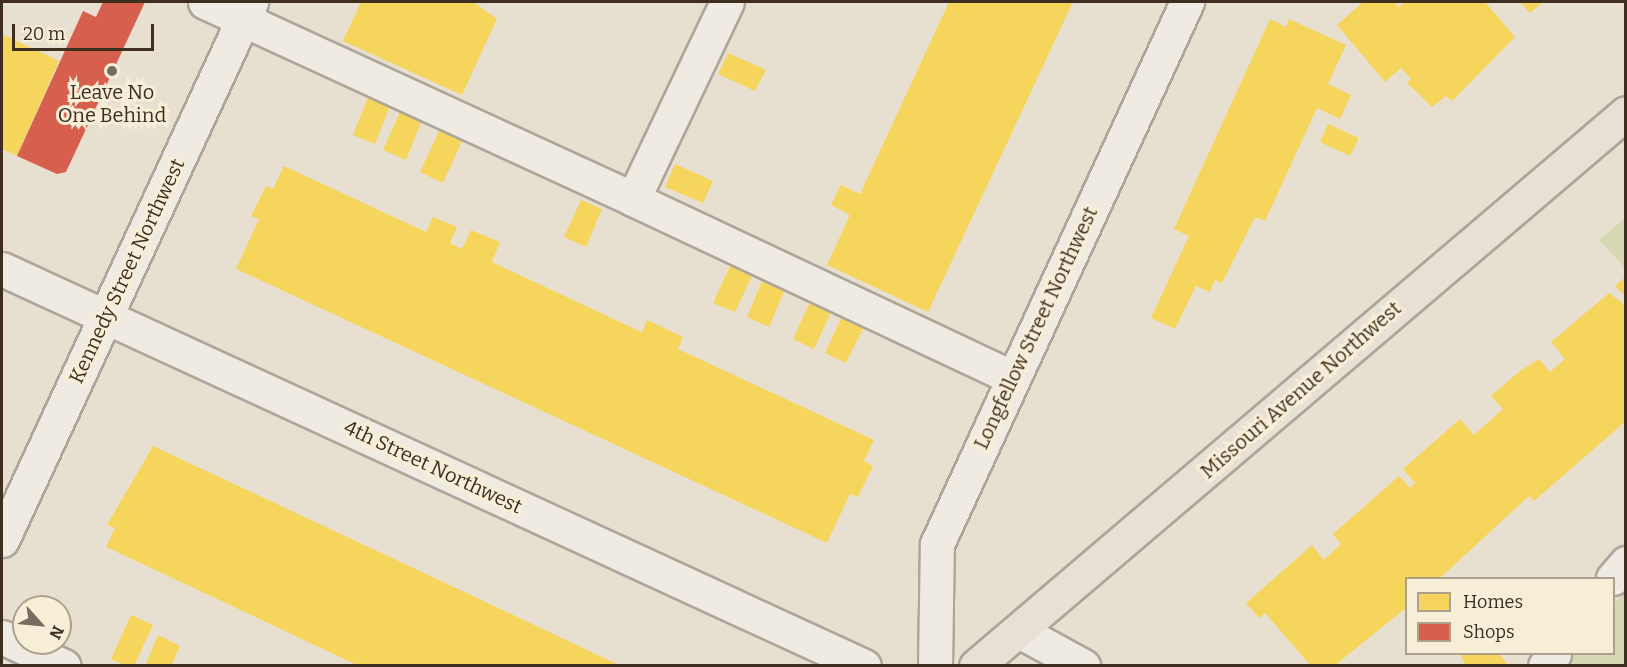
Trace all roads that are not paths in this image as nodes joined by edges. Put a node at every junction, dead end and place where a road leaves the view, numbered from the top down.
1 (205, 2) edge
2 (727, 2) edge
3 (1187, 2) edge
4 (247, 10) edge
5 (1626, 114) edge
6 (633, 199) junction
7 (2, 269) edge
8 (105, 316) junction
9 (1013, 378) junction
10 (2, 540) edge
11 (1626, 563) edge
12 (1615, 577) edge
13 (1021, 632) junction
14 (2, 637) edge
15 (64, 666) edge
16 (864, 666) edge
17 (935, 666) edge
18 (976, 666) edge
19 (1083, 666) edge

1 - 4 street
2 - 6 street
3 - 9 street, Longfellow Street Northwest
4 - 6 street
4 - 8 street, Kennedy Street Northwest
5 - 13 main road, Missouri Avenue Northwest
6 - 9 street
7 - 8 street, 4th Street Northwest
8 - 10 street, Kennedy Street Northwest
8 - 16 street, 4th Street Northwest
9 - 17 street, Longfellow Street Northwest
11 - 12 street
13 - 18 main road, Missouri Avenue Northwest
13 - 19 street
14 - 15 street

